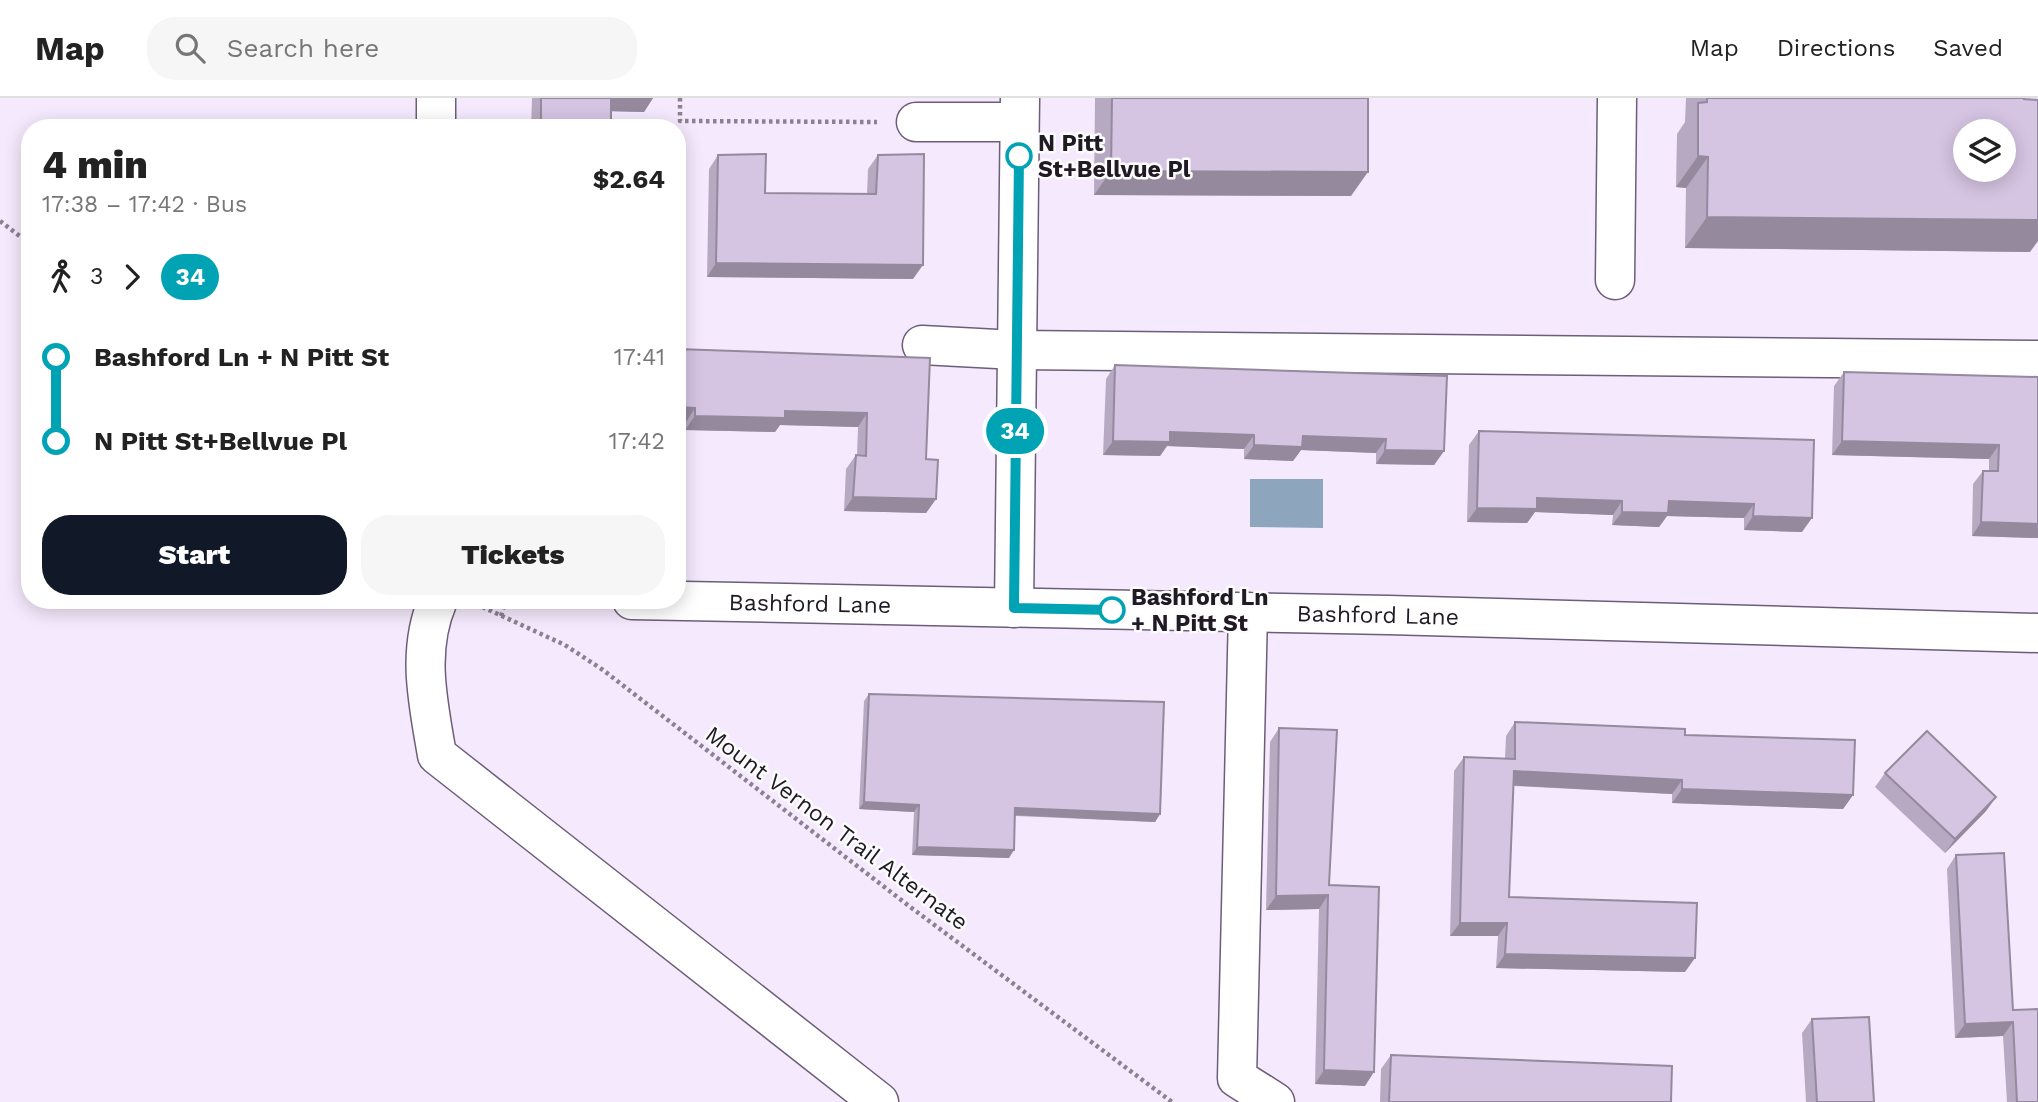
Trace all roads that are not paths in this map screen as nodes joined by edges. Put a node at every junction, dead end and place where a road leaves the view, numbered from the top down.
1 (436, 98) edge
2 (1617, 98) edge
3 (1020, 110) edge
4 (436, 119) edge
5 (916, 122) road end
6 (1615, 279) dead end
7 (922, 345) dead end
8 (1016, 350) junction
9 (2038, 360) edge
10 (686, 601) edge
11 (1014, 608) junction
12 (436, 609) edge
13 (1248, 612) junction
14 (2038, 633) edge
15 (879, 1102) edge
16 (1275, 1102) edge

1 - 4 street
2 - 6 street
3 - 5 street
3 - 8 street
7 - 8 street
8 - 9 street
8 - 11 street
10 - 11 street, Bashford Lane
11 - 13 street, Bashford Lane
12 - 15 street
13 - 14 street, Bashford Lane
13 - 16 street

